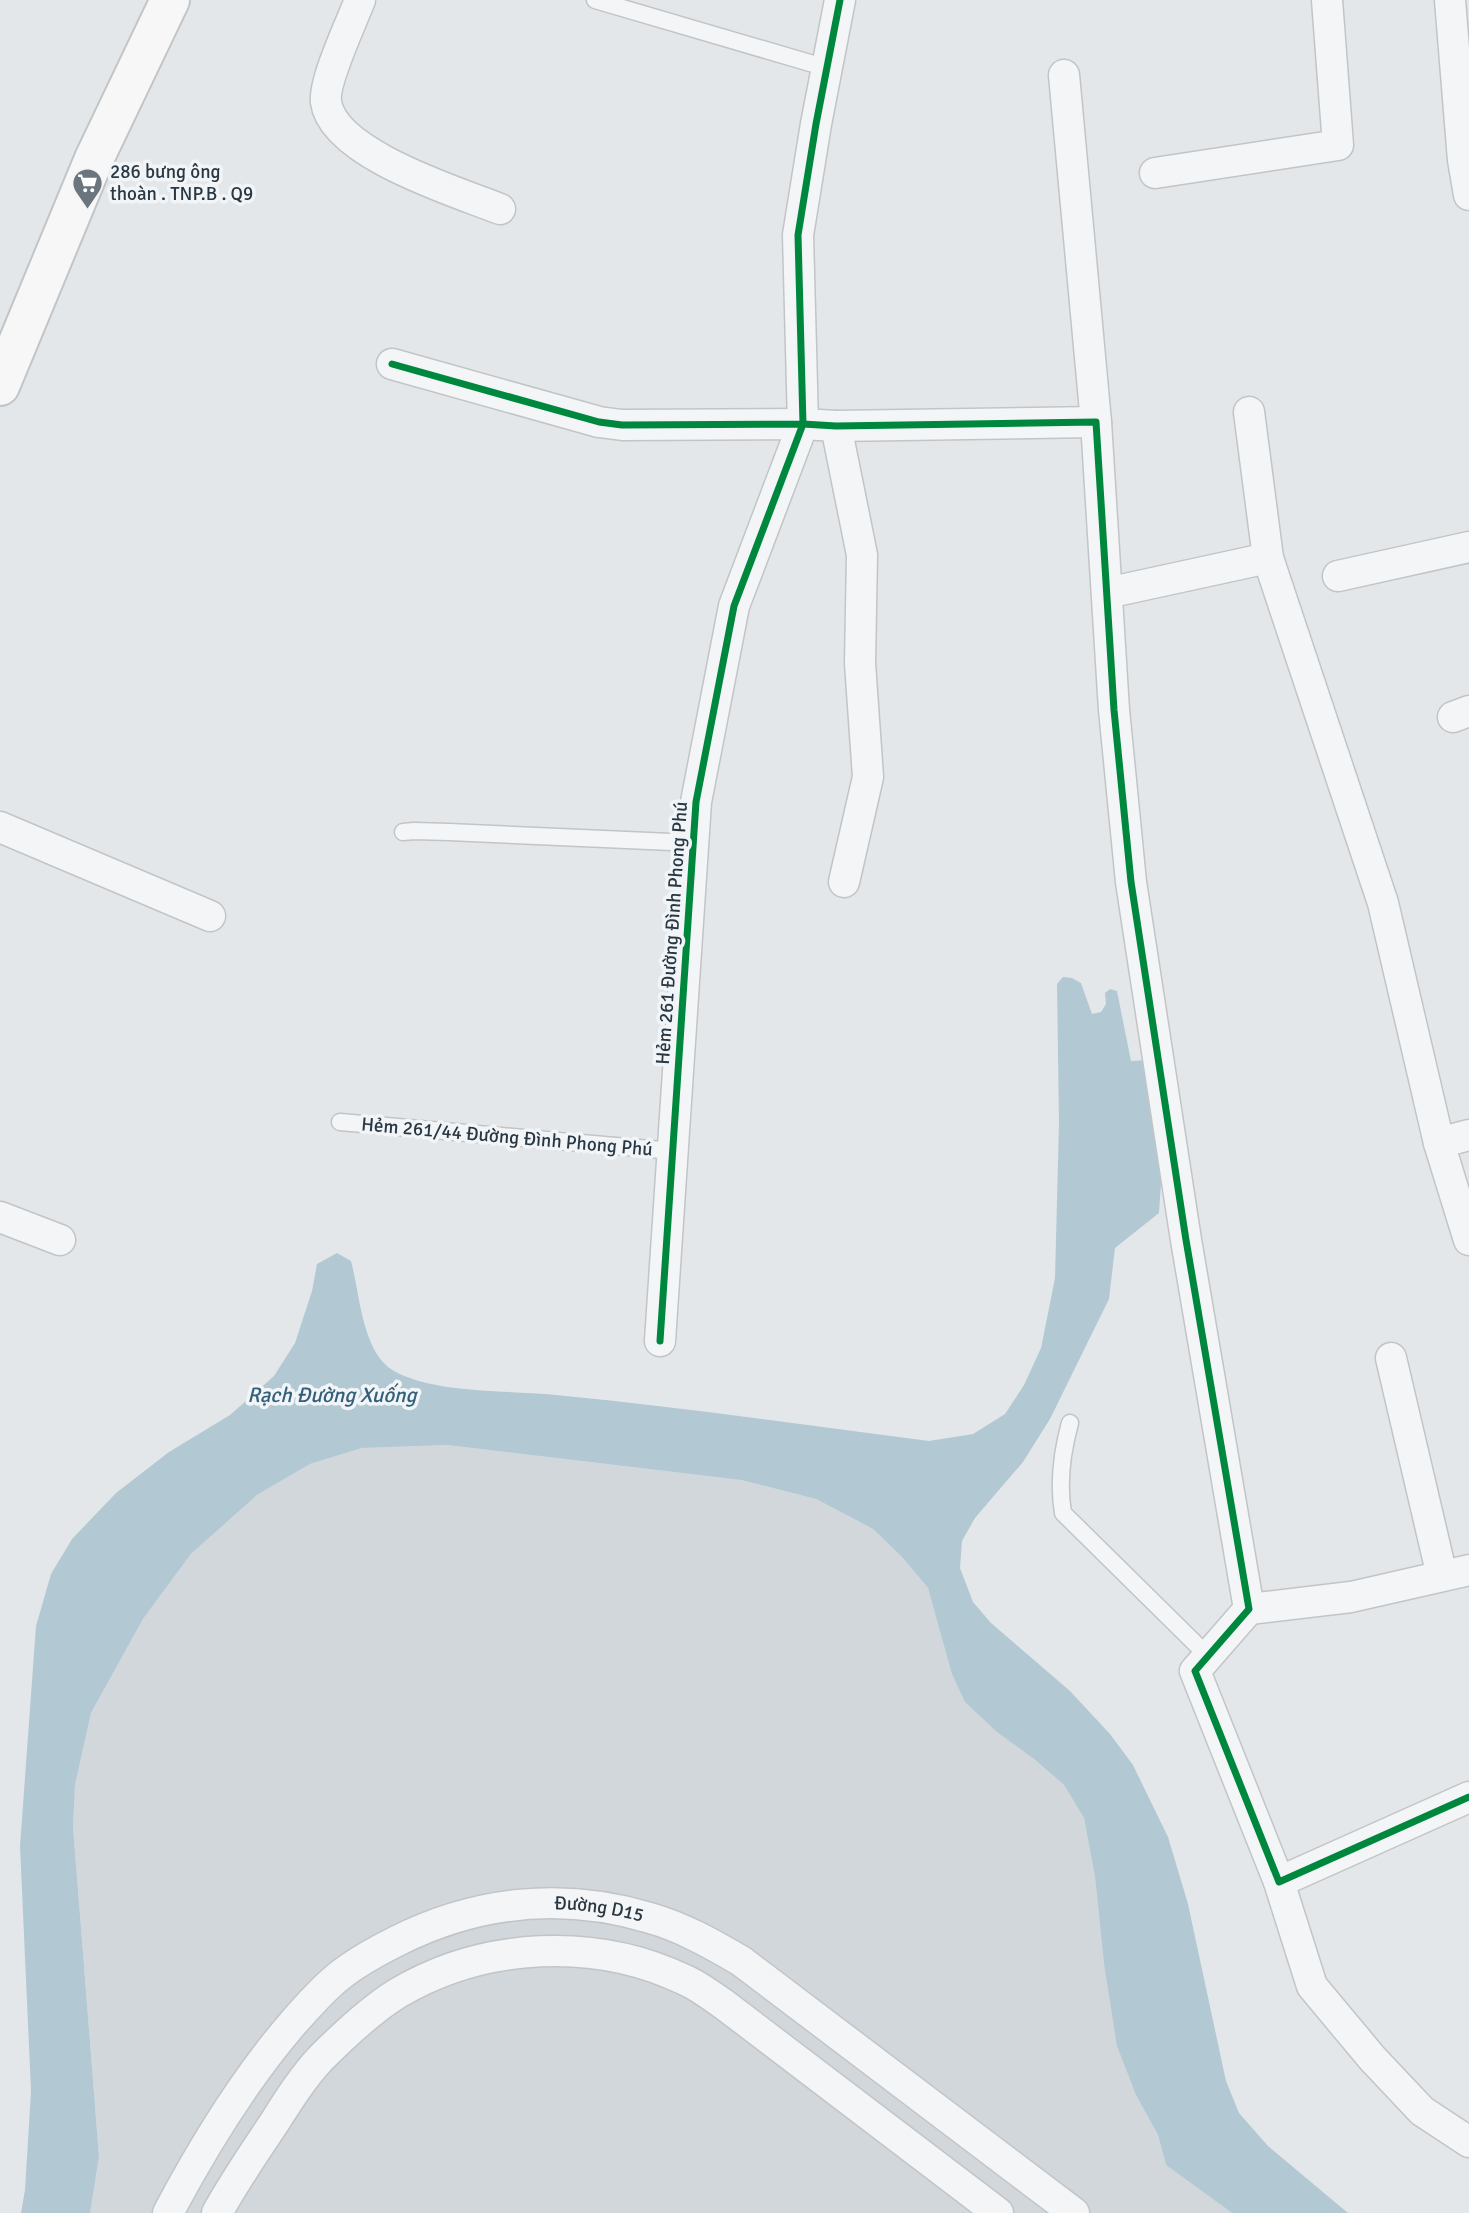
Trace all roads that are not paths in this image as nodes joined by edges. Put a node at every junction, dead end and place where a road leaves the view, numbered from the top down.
1 (170, 0) edge
2 (360, 0) edge
3 (596, 0) edge
4 (840, 0) edge
5 (1327, 0) edge
6 (1450, 0) edge
7 (827, 68) junction
8 (1064, 75) dead end
9 (1155, 173) dead end
10 (1469, 195) edge
11 (500, 209) dead end
12 (391, 364) dead end
13 (0, 386) edge
14 (1250, 412) dead end
15 (1096, 422) junction
16 (803, 424) junction
17 (836, 426) junction
18 (1469, 547) edge
19 (1268, 558) junction
20 (1338, 576) dead end
21 (1107, 593) junction
22 (0, 827) edge
23 (403, 832) dead end
24 (694, 844) junction
25 (844, 882) dead end
26 (210, 916) dead end
27 (340, 1122) dead end
28 (1469, 1135) edge
29 (1439, 1143) junction
30 (673, 1151) junction
31 (0, 1217) edge
32 (60, 1240) dead end
33 (1469, 1240) edge
34 (660, 1341) dead end
35 (1391, 1358) dead end
36 (1070, 1423) dead end
37 (1456, 1573) edge
38 (1249, 1609) junction
39 (1208, 1656) junction
40 (1469, 1797) edge
41 (1279, 1882) junction
42 (1469, 2141) edge
43 (168, 2213) edge
44 (217, 2213) edge
45 (998, 2213) edge
46 (1074, 2213) edge

1 - 13 street
2 - 11 street
3 - 7 lane
4 - 7 street, Hẻm 261 Đường Đình Phong Phú
5 - 9 street
6 - 10 street
7 - 16 street, Hẻm 261 Đường Đình Phong Phú
8 - 15 street
12 - 16 street
14 - 19 street
15 - 17 street
15 - 21 street
16 - 17 street
16 - 24 street, Hẻm 261 Đường Đình Phong Phú
17 - 25 street
18 - 20 street
19 - 21 street
19 - 29 street
21 - 38 street
22 - 26 street
23 - 24 lane
24 - 30 street, Hẻm 261 Đường Đình Phong Phú
27 - 30 lane, Hẻm 261/44 Đường Đình Phong Phú
28 - 29 street
29 - 33 street
30 - 34 street, Hẻm 261 Đường Đình Phong Phú
31 - 32 street
35 - 37 street
36 - 39 lane
37 - 38 street
38 - 39 street
39 - 41 street
40 - 41 street
41 - 42 street
43 - 46 street, Đường D15
44 - 45 street

